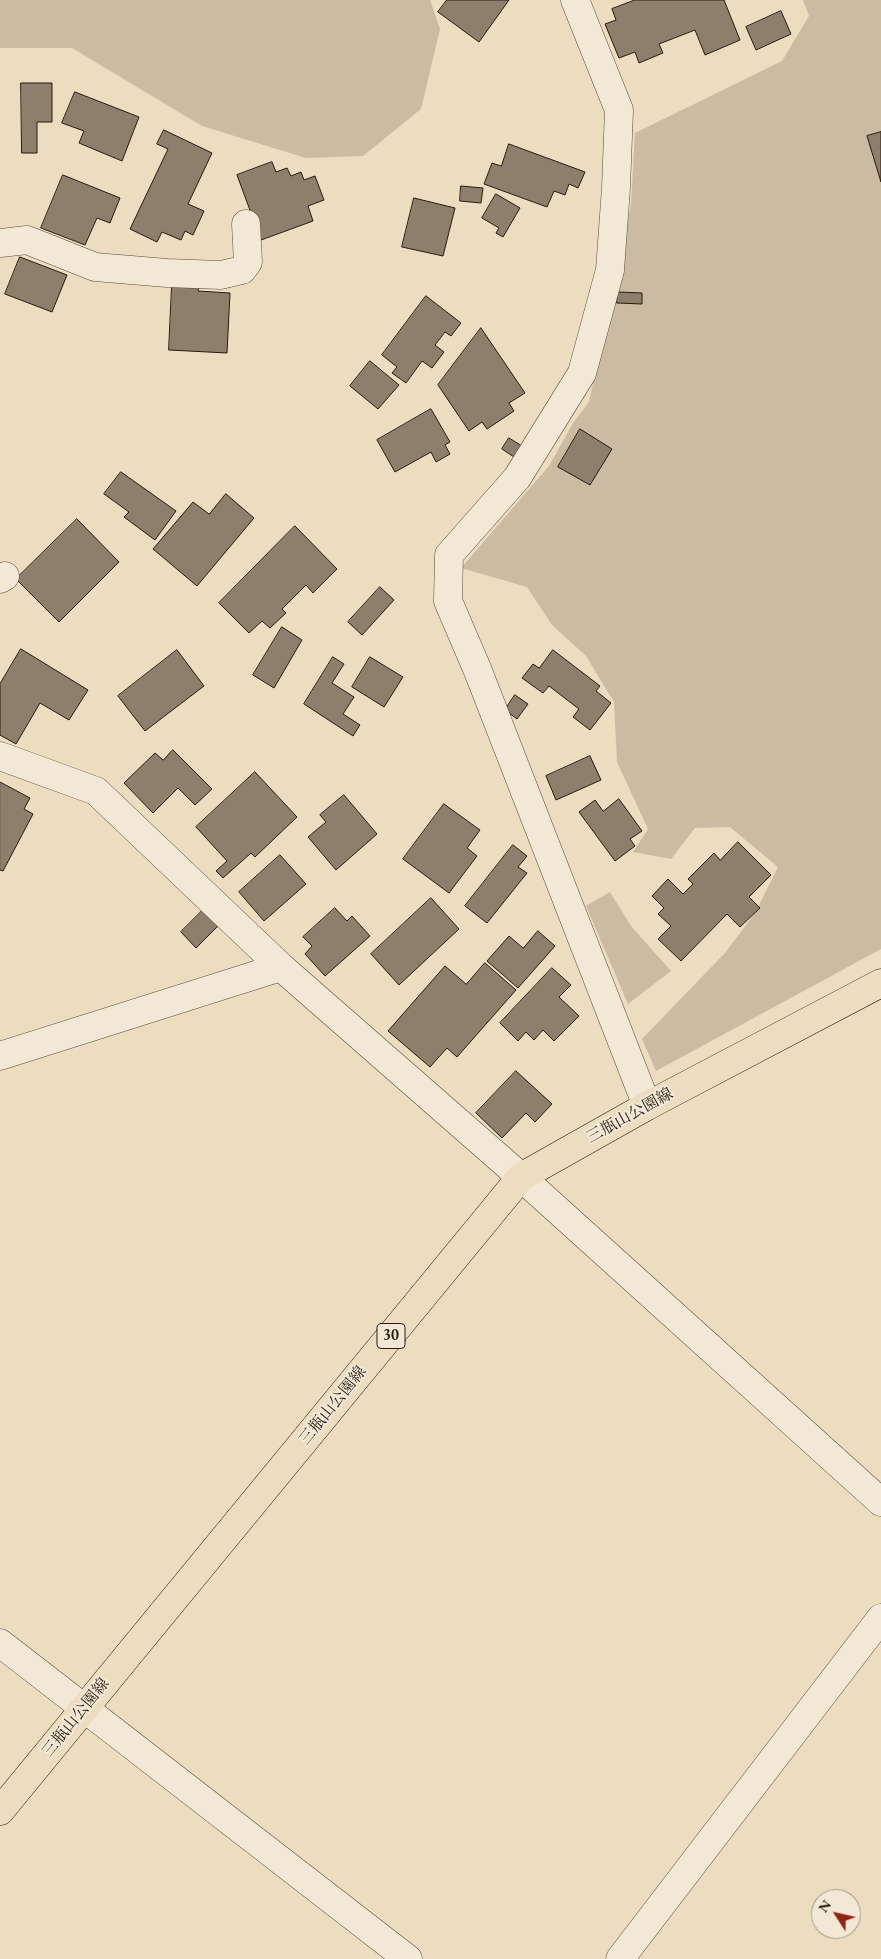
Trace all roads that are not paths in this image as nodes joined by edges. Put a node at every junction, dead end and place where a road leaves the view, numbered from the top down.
1 (575, 0) edge
2 (246, 224) dead end
3 (0, 243) edge
4 (0, 756) edge
5 (281, 967) junction
6 (881, 983) edge
7 (0, 1056) edge
8 (647, 1106) junction
9 (522, 1177) junction
10 (881, 1502) edge
11 (881, 1618) edge
12 (0, 1643) edge
13 (84, 1709) junction
14 (0, 1811) edge
15 (408, 1959) edge
16 (620, 1959) edge

1 - 8 street
2 - 3 street
4 - 5 street
5 - 7 street
5 - 9 street
6 - 8 main road, 三瓶山公園線 / 30
8 - 9 main road, 三瓶山公園線 / 30
9 - 10 street
9 - 13 main road, 三瓶山公園線 / 30
11 - 16 street
12 - 13 street
13 - 14 main road, 三瓶山公園線 / 30
13 - 15 street

